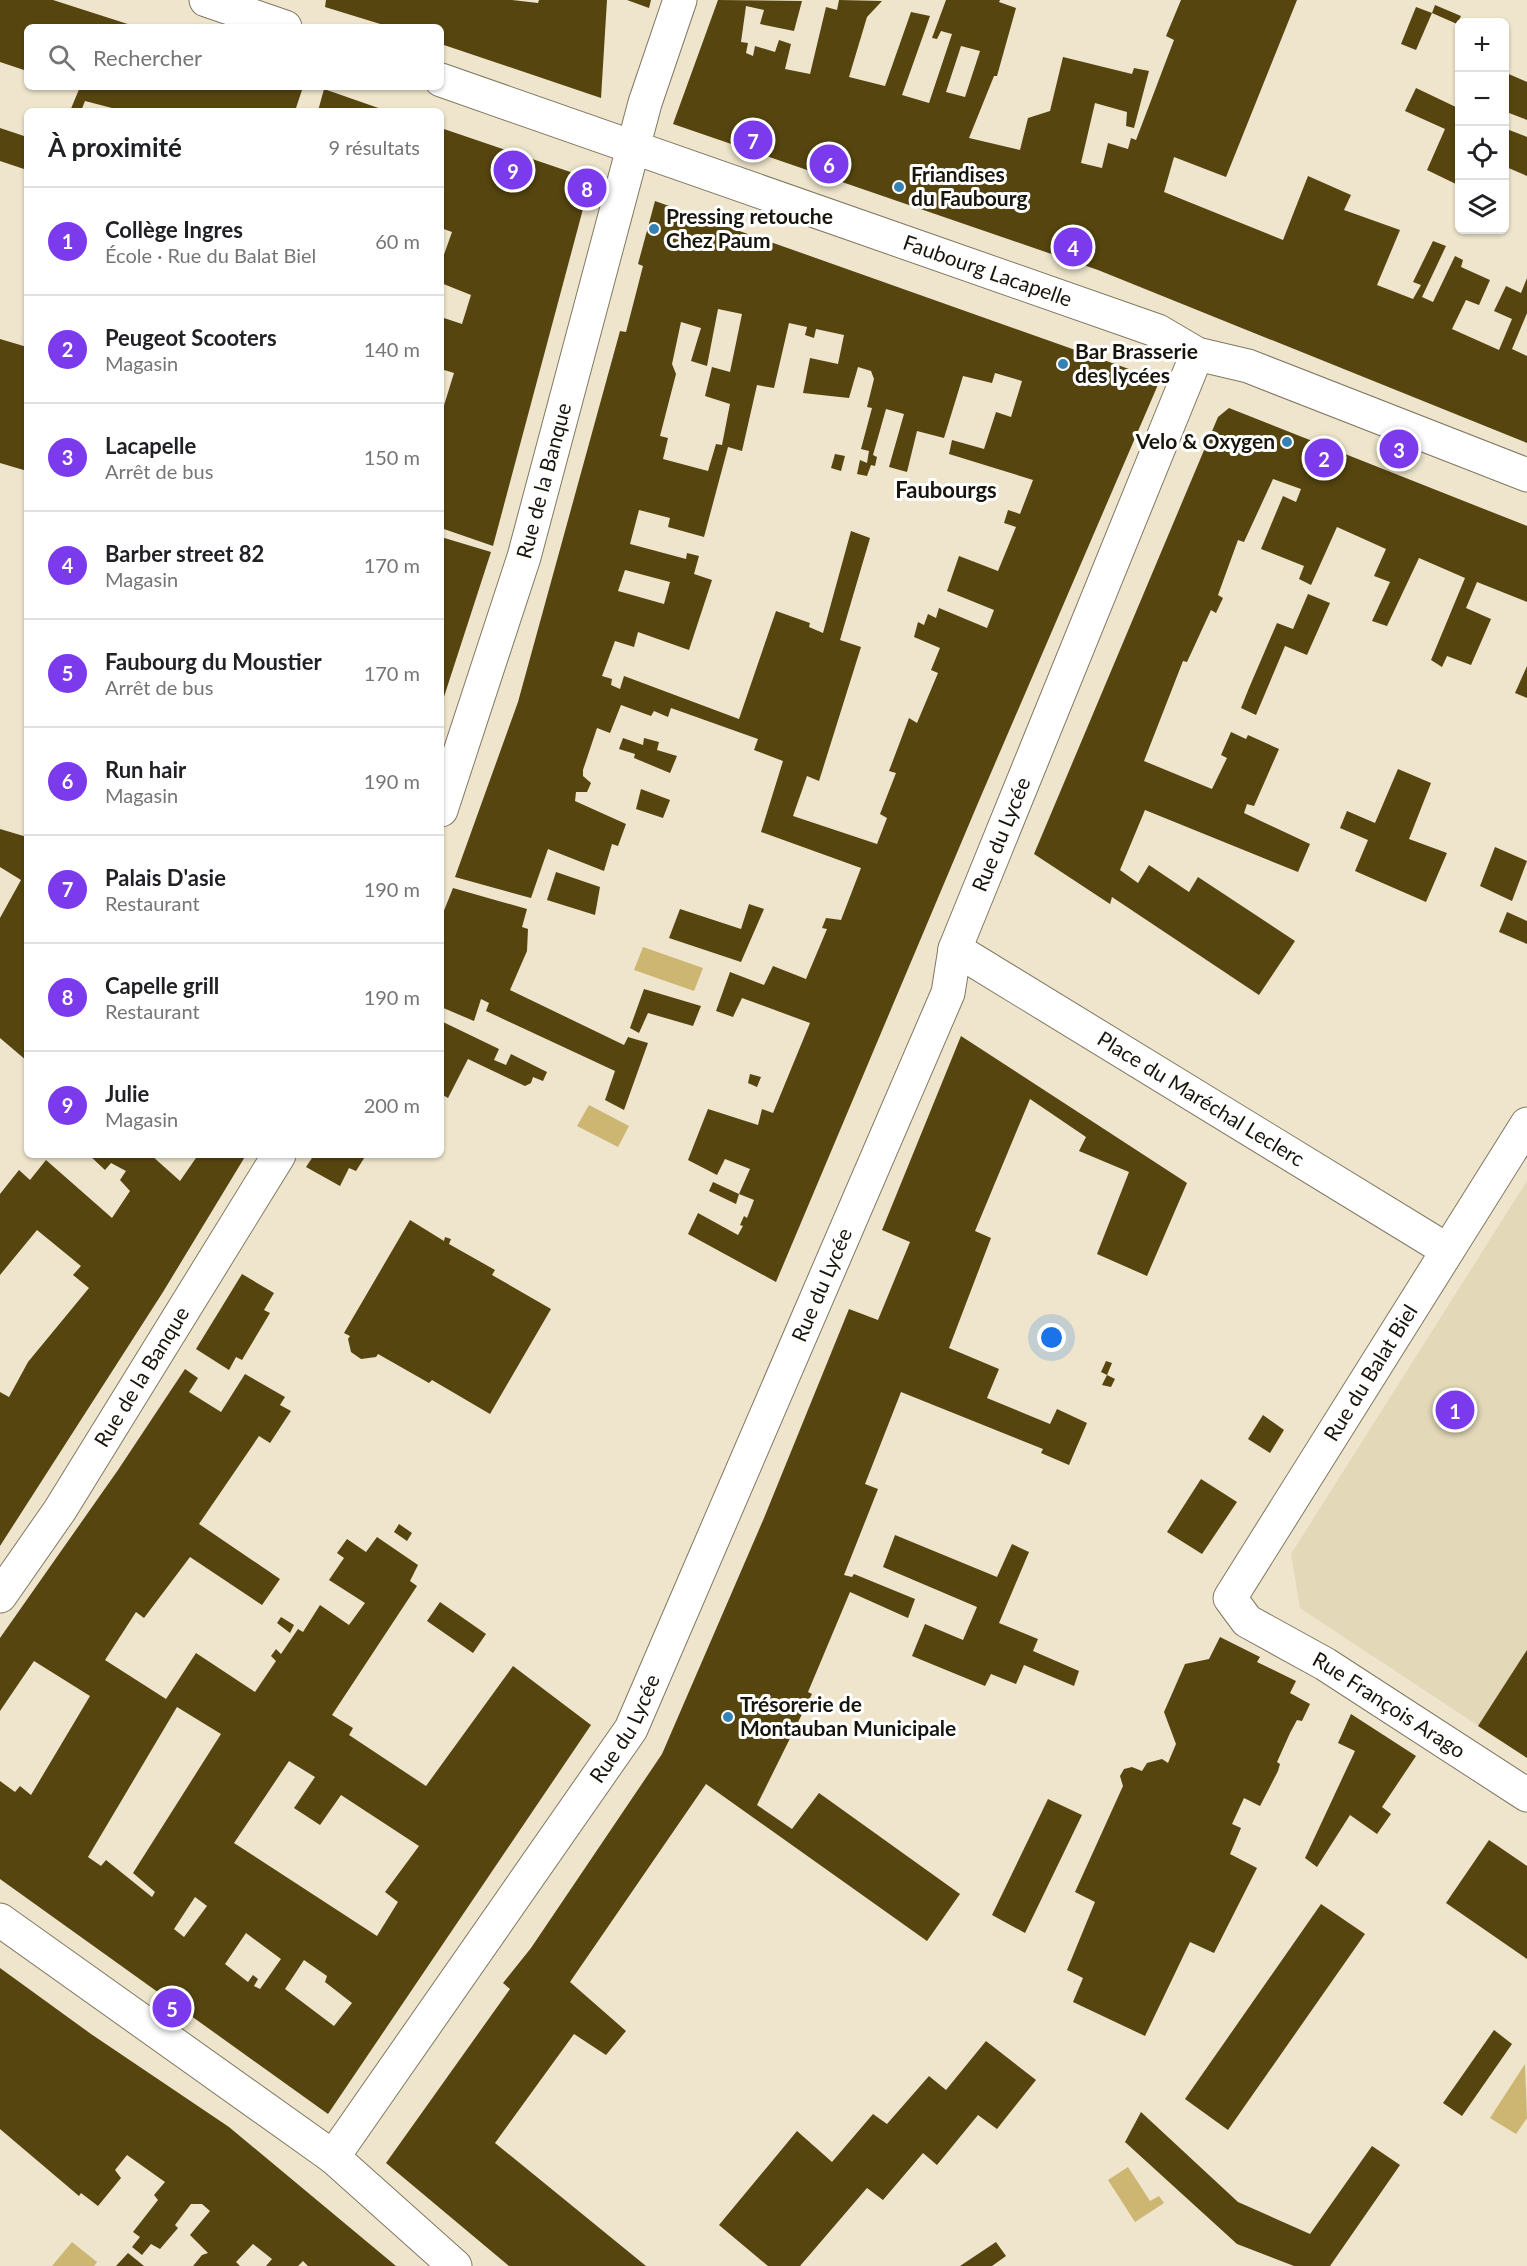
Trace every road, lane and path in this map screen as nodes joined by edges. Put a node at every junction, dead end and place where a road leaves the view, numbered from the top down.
1 (206, 0) edge
2 (680, 0) edge
3 (276, 24) edge
4 (444, 81) edge
5 (633, 147) junction
6 (1197, 354) junction
7 (1527, 475) edge
8 (444, 801) edge
9 (955, 949) junction
10 (1527, 1124) edge
11 (277, 1158) edge
12 (1447, 1250) junction
13 (0, 1596) edge
14 (1247, 1622) joint
15 (1527, 1795) edge
16 (0, 1920) edge
17 (333, 2157) junction
18 (455, 2266) edge

1 - 3 street
2 - 5 street, Rue de la Banque
4 - 5 street, Faubourg Lacapelle
5 - 6 street, Faubourg Lacapelle
5 - 8 street, Rue de la Banque
6 - 7 street, Faubourg Lacapelle
6 - 9 street, Rue du Lycée
9 - 12 street, Place du Maréchal Leclerc
9 - 17 street, Rue du Lycée
10 - 12 street, Rue du Balat Biel
11 - 13 street, Rue de la Banque
12 - 14 street, Rue du Balat Biel
14 - 15 street, Rue François Arago
16 - 17 street
17 - 18 street

